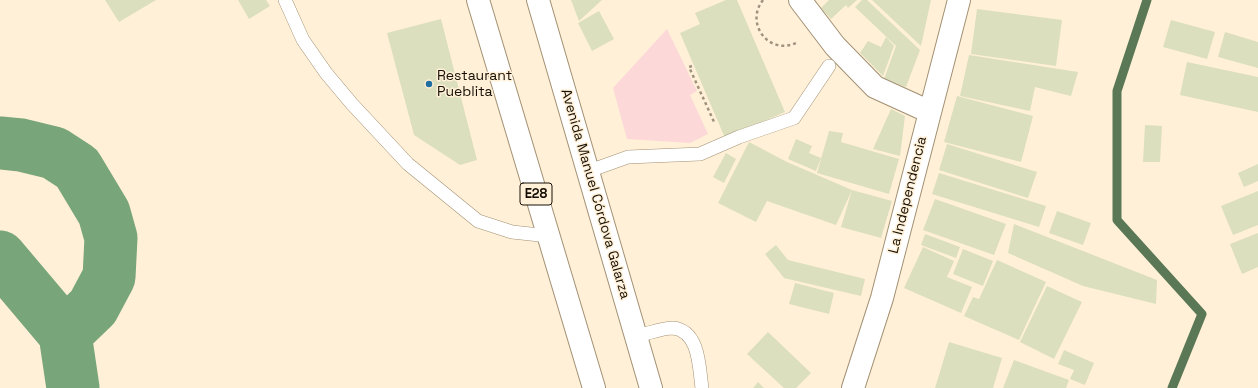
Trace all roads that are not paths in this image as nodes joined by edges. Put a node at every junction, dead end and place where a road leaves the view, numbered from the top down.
1 (285, 0) edge
2 (478, 0) edge
3 (538, 0) edge
4 (800, 0) edge
5 (959, 0) edge
6 (829, 66) road end
7 (930, 112) junction
8 (589, 171) junction
9 (549, 236) junction
10 (636, 336) junction
11 (594, 388) edge
12 (652, 388) edge
13 (702, 388) edge
14 (853, 388) edge

1 - 9 lane
2 - 9 main road, E28
3 - 8 main road, Avenida Manuel Córdova Galarza
4 - 7 main road
5 - 7 main road, La Independencia
6 - 8 lane
7 - 14 main road, La Independencia
8 - 10 main road, Avenida Manuel Córdova Galarza
9 - 11 main road, E28
10 - 12 main road, Avenida Manuel Córdova Galarza
10 - 13 lane

